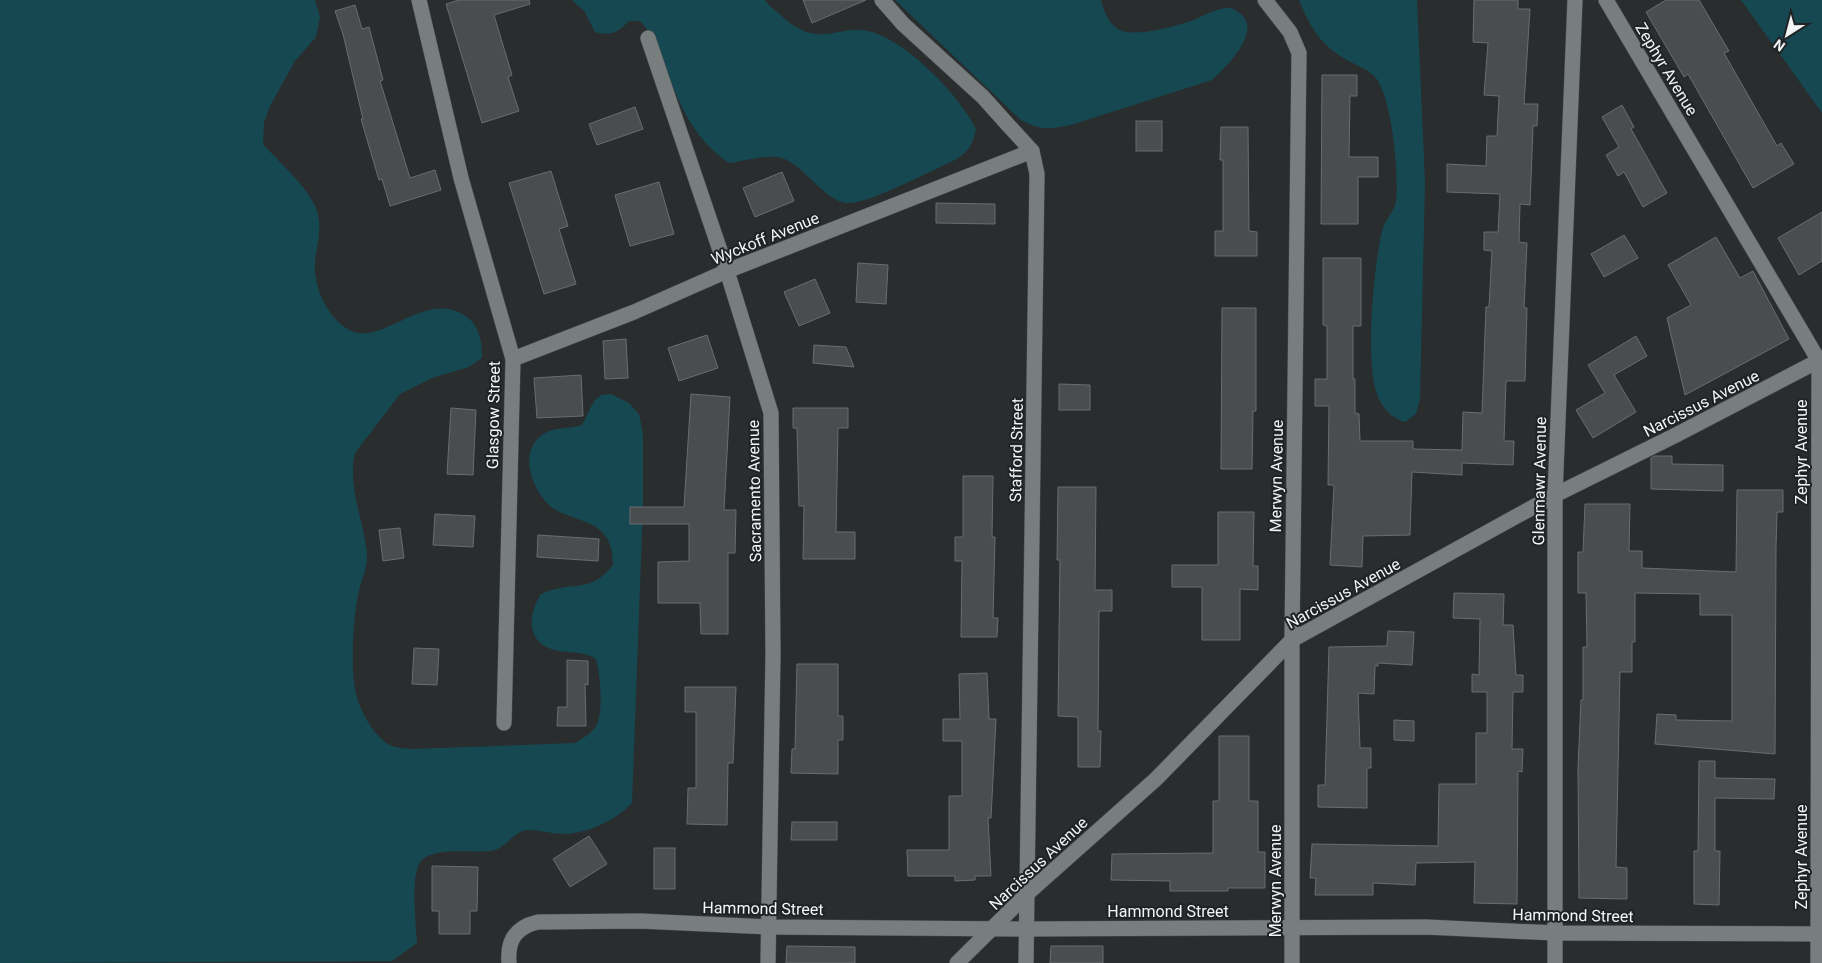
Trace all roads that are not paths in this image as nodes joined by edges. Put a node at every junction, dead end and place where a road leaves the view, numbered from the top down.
1 (419, 0) edge
2 (882, 0) edge
3 (1265, 0) edge
4 (1575, 0) edge
5 (1606, 0) edge
6 (648, 38) dead end
7 (1032, 151) junction
8 (727, 271) junction
9 (513, 359) junction
10 (1820, 360) edge
11 (1555, 495) junction
12 (1292, 640) junction
13 (504, 723) dead end
14 (1028, 893) junction
15 (769, 927) junction
16 (993, 928) junction
17 (1293, 929) junction
18 (1026, 930) junction
19 (1555, 933) junction
20 (1820, 935) edge
21 (509, 963) edge
22 (768, 963) edge
23 (957, 963) edge
24 (1026, 963) edge
25 (1292, 963) edge
26 (1555, 963) edge
27 (1818, 963) edge

1 - 9 street, Glasgow Street
2 - 7 street
3 - 12 street, Merwyn Avenue
4 - 11 street, Glenmawr Avenue
5 - 10 street, Zephyr Avenue
6 - 8 street, Sacramento Avenue
7 - 8 street, Wyckoff Avenue
7 - 14 street, Stafford Street
8 - 9 street, Wyckoff Avenue
8 - 15 street, Sacramento Avenue
9 - 13 street, Glasgow Street
10 - 11 street, Narcissus Avenue
10 - 20 street, Zephyr Avenue
11 - 12 street, Narcissus Avenue
11 - 19 street, Glenmawr Avenue
12 - 14 street, Narcissus Avenue
12 - 17 street, Merwyn Avenue
14 - 16 street, Narcissus Avenue
14 - 18 street, Stafford Street
15 - 16 street, Hammond Street
15 - 21 street, Hammond Street
15 - 22 street, Sacramento Avenue
16 - 18 street, Hammond Street
16 - 23 street, Narcissus Avenue
17 - 18 street, Hammond Street
17 - 19 street, Hammond Street
17 - 25 street, Merwyn Avenue
18 - 24 street, Stafford Street
19 - 20 street, Hammond Street
19 - 26 street, Glenmawr Avenue
20 - 27 street, Zephyr Avenue

